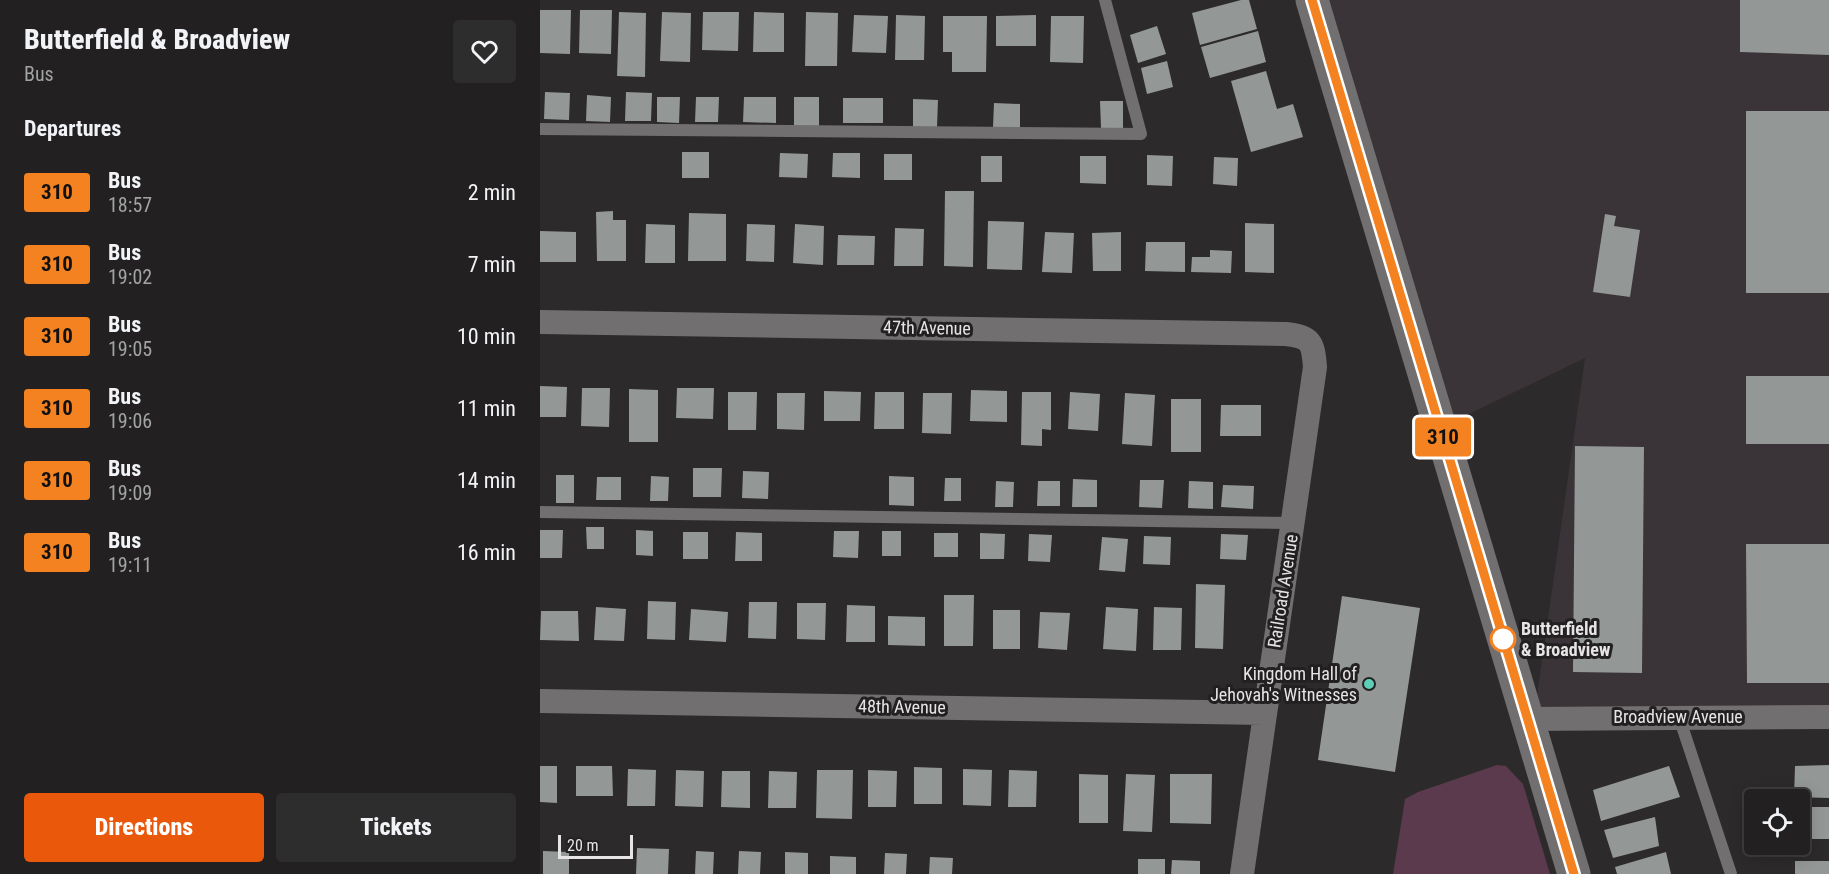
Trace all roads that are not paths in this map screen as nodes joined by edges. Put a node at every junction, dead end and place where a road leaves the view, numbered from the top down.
1 (1105, 0) edge
2 (1312, 0) edge
3 (540, 129) edge
4 (540, 322) edge
5 (1311, 344) joint
6 (540, 512) edge
7 (1293, 524) junction
8 (540, 701) edge
9 (1264, 714) junction
10 (1679, 717) junction
11 (1829, 717) edge
12 (1527, 719) junction
13 (1242, 874) edge
14 (1574, 874) edge
15 (1731, 874) edge

1 - 3 lane
2 - 12 main road
4 - 5 street, 47th Avenue
5 - 7 street, Railroad Avenue
6 - 7 lane
7 - 9 street, Railroad Avenue
8 - 9 street, 48th Avenue
9 - 13 street, Railroad Avenue
10 - 11 street, Broadview Avenue
10 - 12 street, Broadview Avenue
10 - 15 lane
12 - 14 main road

